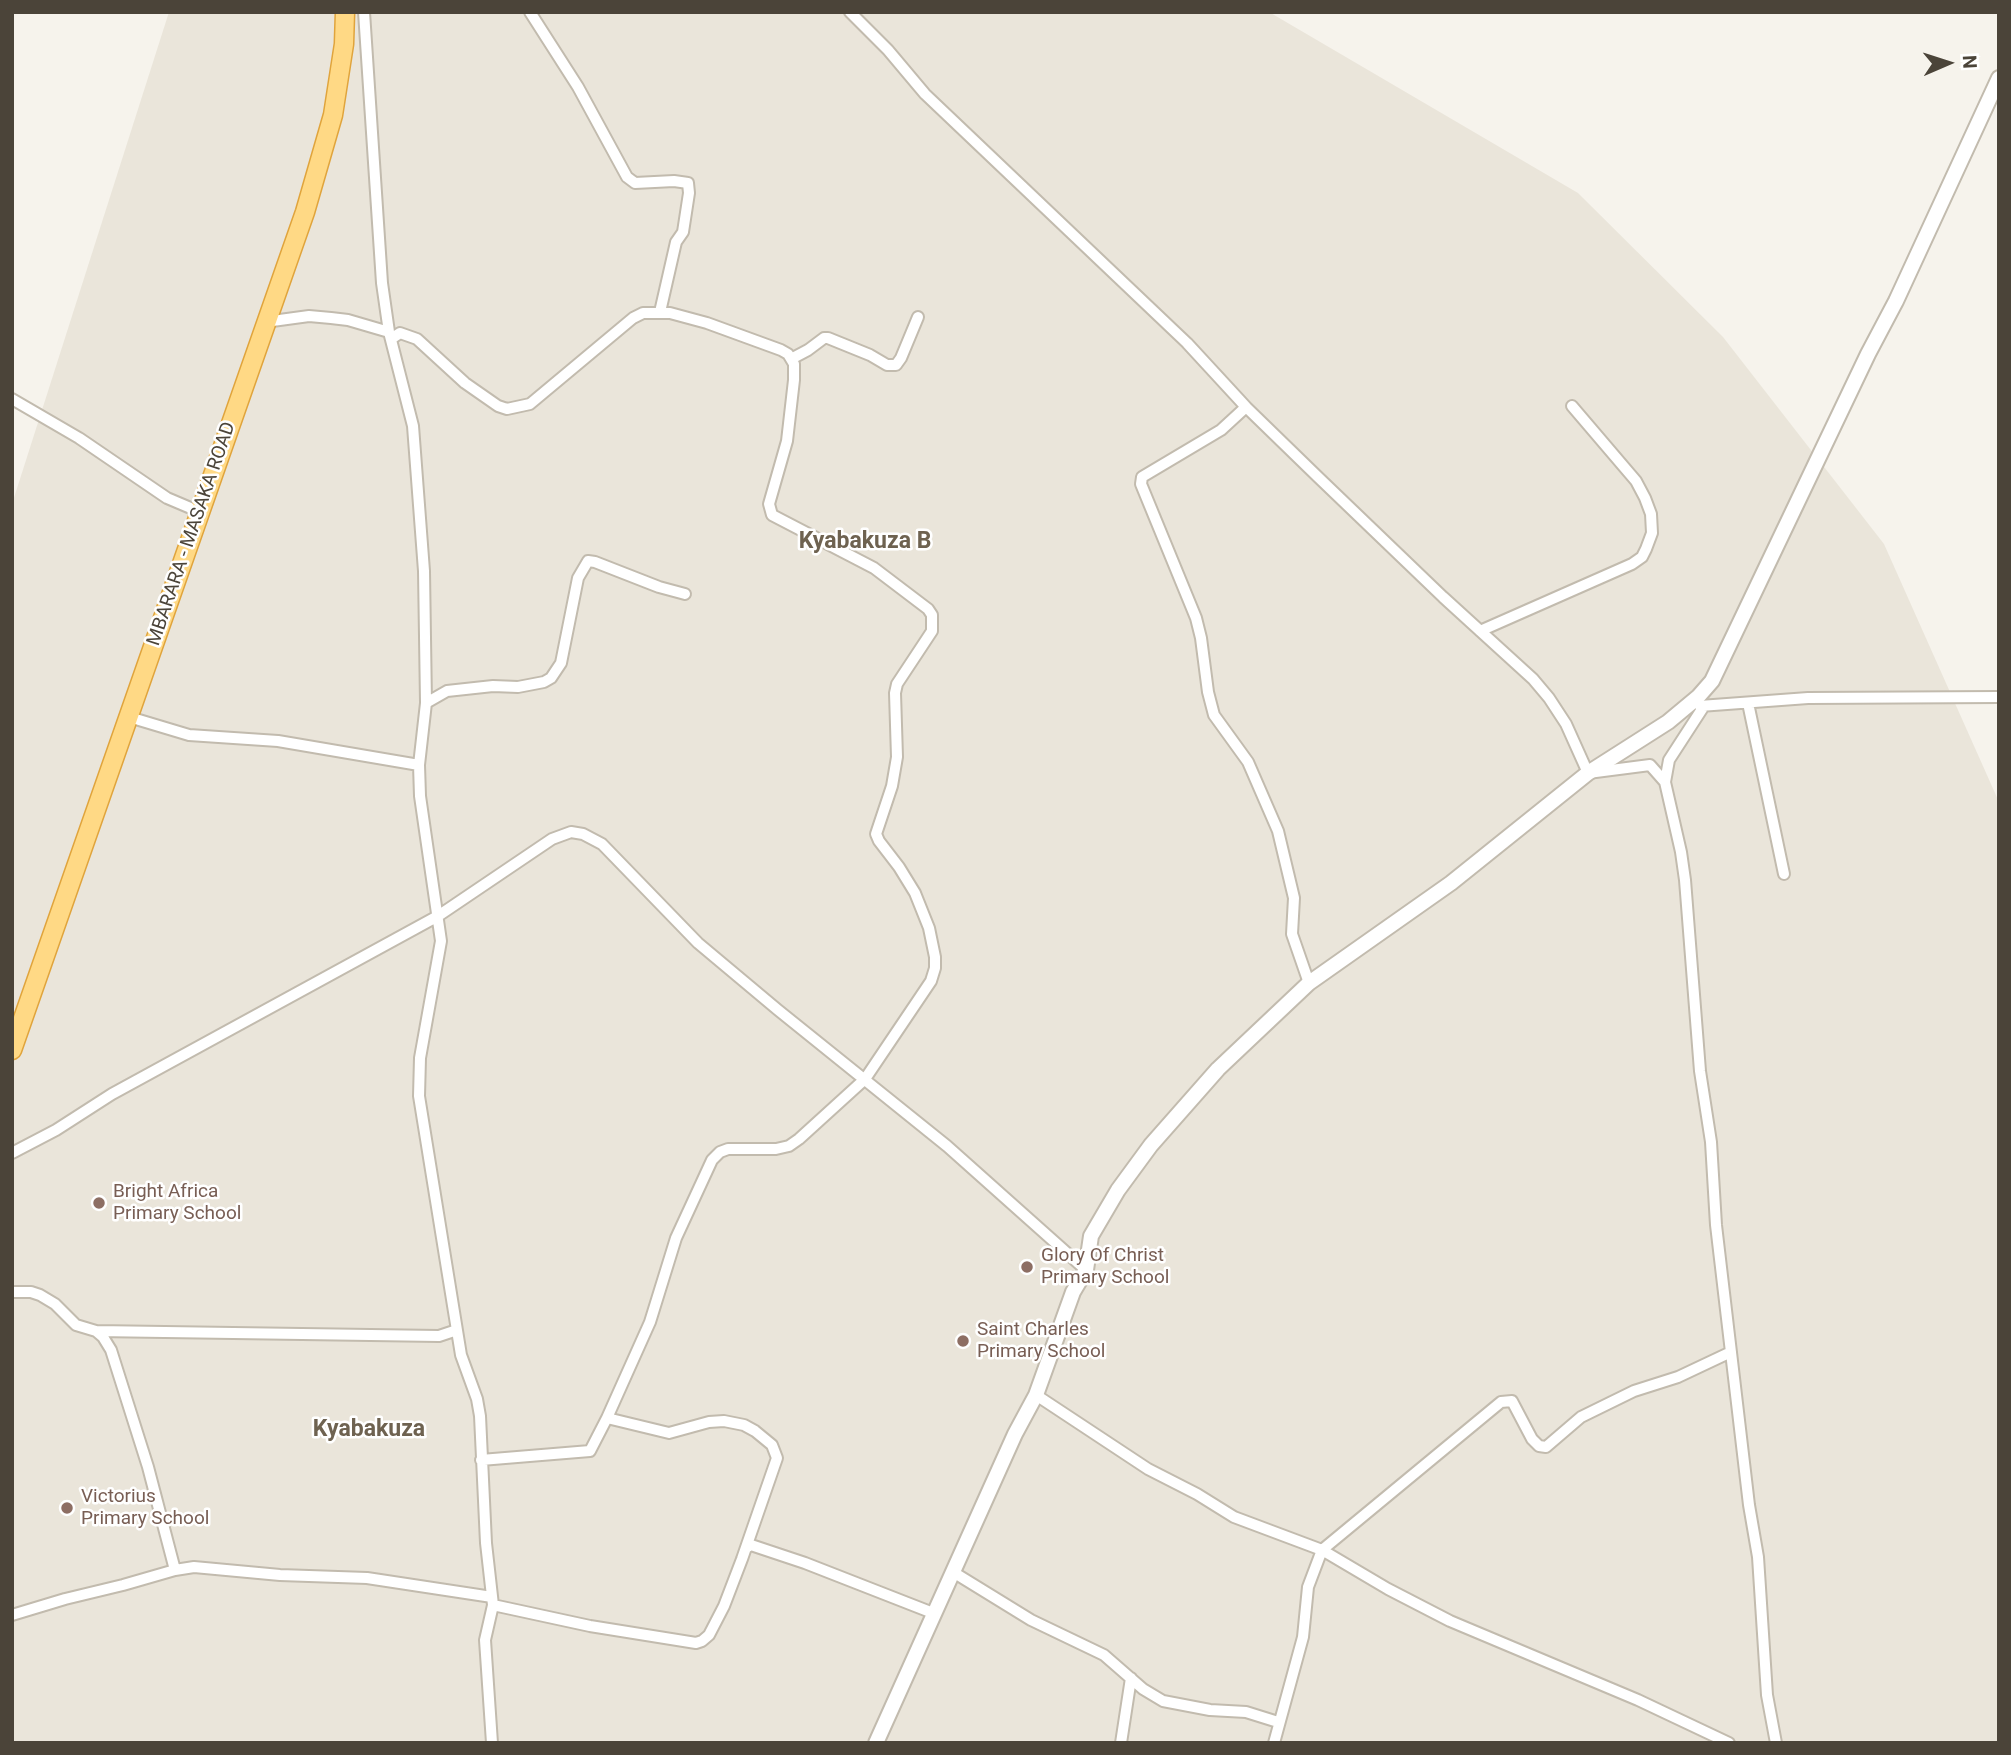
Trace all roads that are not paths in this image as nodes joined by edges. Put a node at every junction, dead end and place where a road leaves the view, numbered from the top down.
1 (345, 12) edge
2 (364, 12) edge
3 (530, 12) edge
4 (850, 12) edge
5 (1999, 78) edge
6 (660, 312) junction
7 (918, 317) dead end
8 (265, 321) junction
9 (390, 335) junction
10 (791, 359) junction
11 (12, 399) edge
12 (1572, 405) dead end
13 (1246, 407) junction
14 (200, 512) junction
15 (685, 594) dead end
16 (1480, 631) junction
17 (1999, 697) edge
18 (426, 703) junction
19 (1748, 703) junction
20 (1704, 706) junction
21 (1683, 710) junction
22 (129, 717) junction
23 (419, 765) junction
24 (1588, 773) junction
25 (1665, 782) junction
26 (1784, 874) dead end
27 (438, 916) junction
28 (1309, 983) junction
29 (12, 1050) edge
30 (865, 1079) junction
31 (12, 1153) edge
32 (1086, 1270) junction
33 (12, 1292) edge
34 (457, 1330) junction
35 (96, 1331) junction
36 (439, 1336) junction
37 (1731, 1352) junction
38 (461, 1355) junction
39 (1036, 1395) junction
40 (607, 1418) junction
41 (481, 1460) junction
42 (746, 1549) junction
43 (1322, 1550) junction
44 (175, 1570) junction
45 (953, 1572) junction
46 (492, 1601) junction
47 (933, 1613) junction
48 (12, 1615) edge
49 (1131, 1678) junction
50 (1278, 1722) junction
51 (492, 1743) edge
52 (876, 1743) edge
53 (1121, 1743) edge
54 (1274, 1743) edge
55 (1729, 1743) edge
56 (1776, 1743) edge

1 - 8 highway, MBARARA - MASAKA ROAD
2 - 9 street
3 - 6 street
4 - 13 street
5 - 21 street
6 - 9 street
6 - 10 street
7 - 10 street
8 - 9 street
8 - 14 highway, MBARARA - MASAKA ROAD
9 - 18 street
10 - 30 street
11 - 14 street
12 - 16 street
13 - 16 street
13 - 28 street
14 - 22 highway, MBARARA - MASAKA ROAD
15 - 18 street
16 - 24 street
17 - 19 street
18 - 23 street
19 - 20 street
19 - 26 street
20 - 21 street
20 - 25 street
21 - 24 street
22 - 23 street
22 - 29 highway, MBARARA - MASAKA ROAD
23 - 27 street
24 - 25 street
24 - 28 street
25 - 37 street
27 - 30 street
27 - 31 street
27 - 34 street
28 - 32 street
30 - 32 street
30 - 40 street
32 - 39 street
33 - 35 street
34 - 36 street
34 - 38 street
35 - 36 street
35 - 44 street
36 - 38 street
37 - 43 street
37 - 56 street
38 - 41 street
39 - 43 street
39 - 45 street
40 - 41 street
40 - 42 street
41 - 46 street
42 - 46 street
42 - 47 street
43 - 50 street
43 - 55 street
44 - 46 street
44 - 48 street
45 - 47 street
45 - 49 street
46 - 51 street
47 - 52 street
49 - 50 street
49 - 53 street
50 - 54 street

